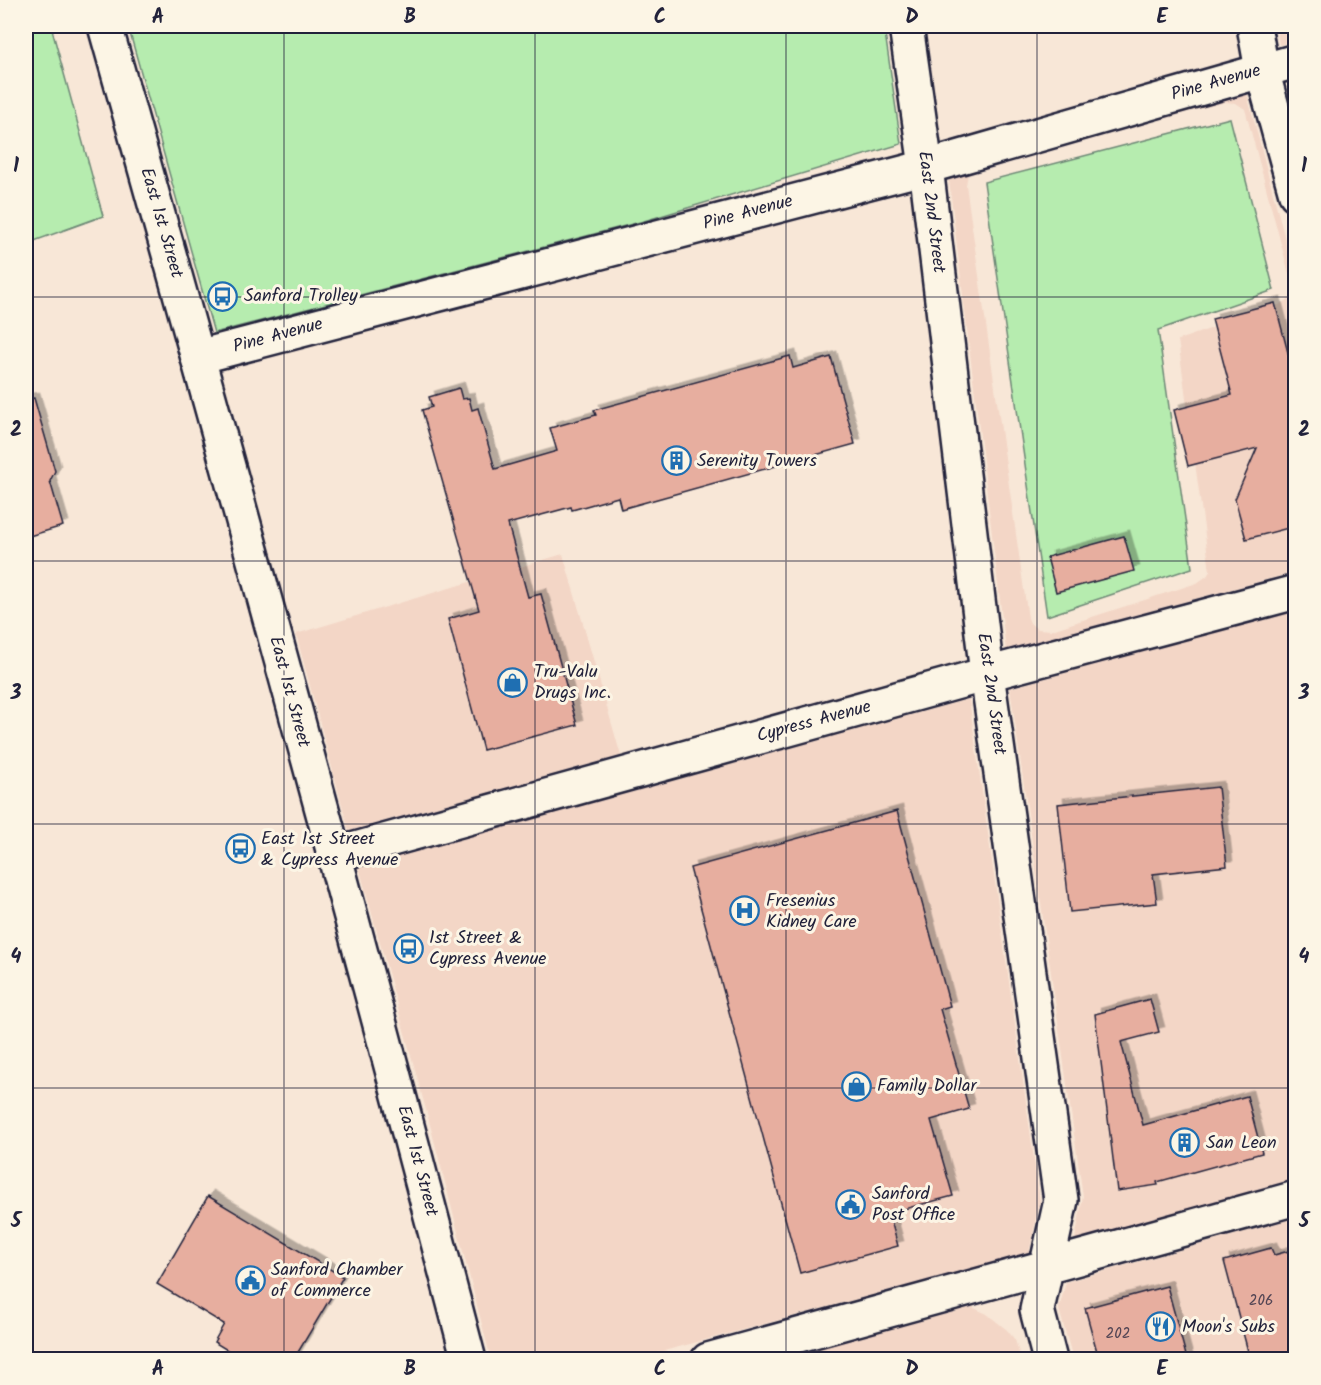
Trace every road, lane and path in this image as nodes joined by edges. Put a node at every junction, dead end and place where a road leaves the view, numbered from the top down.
1 (105, 26) edge
2 (906, 26) edge
3 (1254, 26) edge
4 (1296, 61) edge
5 (1263, 70) junction
6 (926, 167) junction
7 (1296, 194) edge
8 (198, 357) junction
9 (1296, 592) edge
10 (987, 674) junction
11 (334, 855) junction
12 (1296, 1198) edge
13 (1047, 1267) junction
14 (469, 1359) edge
15 (708, 1359) edge
16 (1050, 1359) edge

1 - 8 street, East 1st Street
2 - 6 street, East 2nd Street
3 - 5 street
4 - 5 street, Pine Avenue
5 - 6 street, Pine Avenue
5 - 7 street
6 - 8 street, Pine Avenue
6 - 10 street, East 2nd Street
8 - 11 street, East 1st Street
9 - 10 street, Cypress Avenue
10 - 11 street, Cypress Avenue
10 - 13 street, East 2nd Street
11 - 14 street, East 1st Street
12 - 13 street
13 - 15 street
13 - 16 street, East 2nd Street

